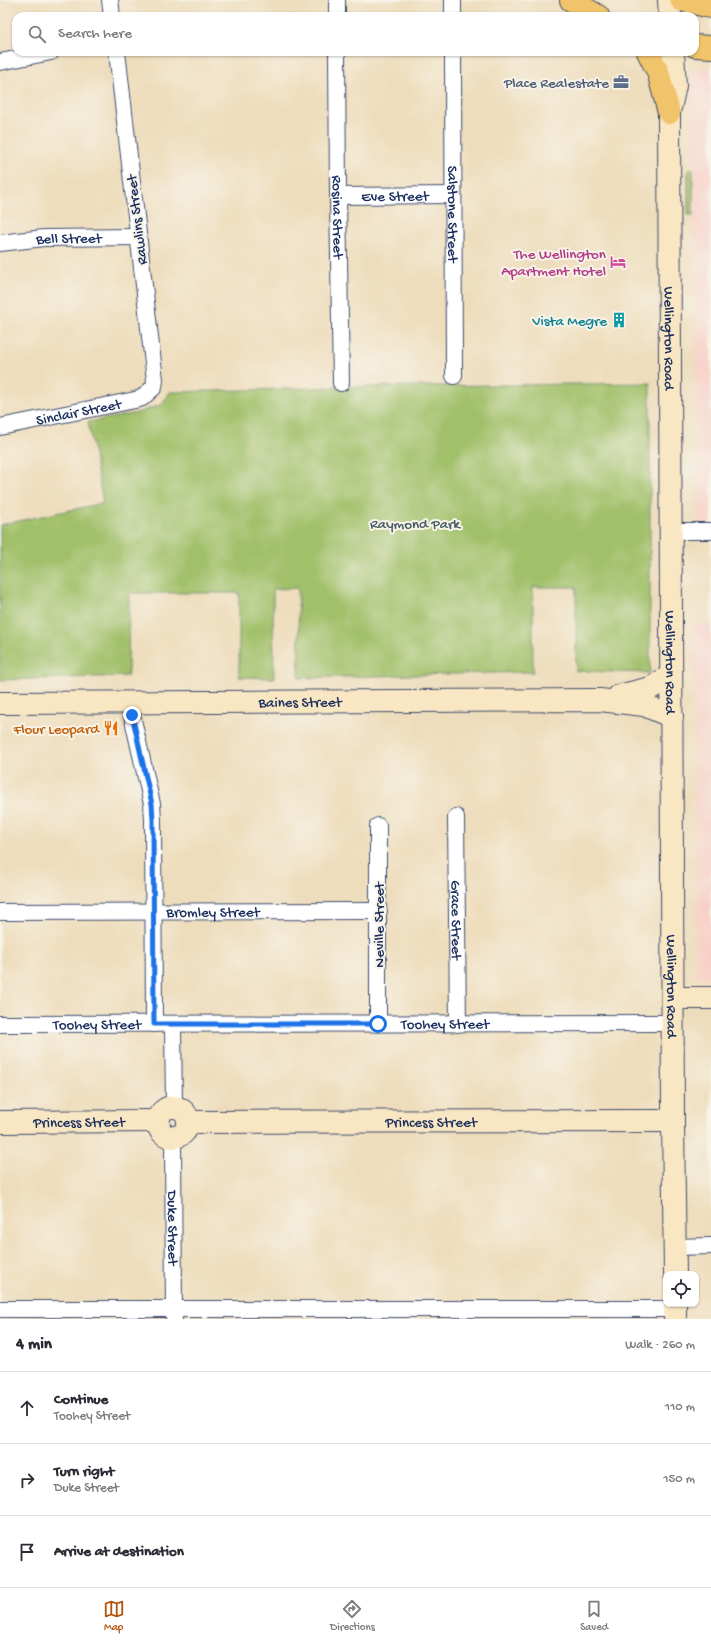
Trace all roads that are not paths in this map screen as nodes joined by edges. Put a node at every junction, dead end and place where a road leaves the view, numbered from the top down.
1 (110, 0) edge
2 (337, 0) edge
3 (453, 0) edge
4 (571, 0) edge
5 (669, 0) edge
6 (681, 0) edge
7 (711, 7) edge
8 (112, 12) edge
9 (337, 12) edge
10 (453, 12) edge
11 (591, 12) edge
12 (670, 12) edge
13 (699, 46) edge
14 (711, 47) edge
15 (31, 56) edge
16 (117, 56) edge
17 (337, 56) edge
18 (453, 56) edge
19 (650, 56) edge
20 (673, 56) edge
21 (0, 62) edge
22 (669, 113) junction
23 (453, 195) junction
24 (338, 196) junction
25 (138, 237) junction
26 (0, 243) edge
27 (454, 376) dead end
28 (341, 383) dead end
29 (154, 387) joint
30 (0, 427) edge
31 (672, 531) junction
32 (711, 531) edge
33 (672, 675) junction
34 (600, 700) junction
35 (129, 702) junction
36 (0, 703) edge
37 (672, 717) junction
38 (456, 817) dead end
39 (378, 826) dead end
40 (379, 911) junction
41 (0, 912) edge
42 (154, 912) junction
43 (673, 998) junction
44 (711, 998) edge
45 (673, 1023) junction
46 (0, 1024) edge
47 (154, 1024) junction
48 (173, 1024) junction
49 (378, 1024) junction
50 (458, 1024) junction
51 (673, 1121) junction
52 (0, 1122) edge
53 (173, 1122) junction
54 (711, 1246) edge
55 (676, 1248) junction
56 (675, 1271) edge
57 (0, 1309) edge
58 (675, 1310) edge
59 (174, 1314) edge

1 - 8 street
2 - 9 street
3 - 10 street
4 - 11 main road
5 - 12 street
6 - 7 main road
13 - 14 main road
15 - 21 street
16 - 25 street, Rawlins Street
17 - 24 street, Rosina Street
18 - 23 street, Salstone Street
19 - 22 main road
20 - 22 street, Wellington Road
22 - 31 street, Wellington Road
23 - 24 street, Eve Street
23 - 27 street, Salstone Street
24 - 28 street, Rosina Street
25 - 26 street, Bell Street
25 - 29 street, Rawlins Street
29 - 30 street, Sinclair Street
31 - 32 street
31 - 33 street, Wellington Road
33 - 34 street, Baines Street
33 - 37 street, Wellington Road
34 - 35 street, Baines Street
34 - 37 street, Baines Street
35 - 36 street, Baines Street
35 - 42 street
37 - 43 street, Wellington Road
38 - 50 street, Grace Street
39 - 40 street, Neville Street
40 - 42 street, Bromley Street
40 - 49 street, Neville Street
41 - 42 street, Bromley Street
42 - 47 street
43 - 44 street
43 - 45 street, Wellington Road
45 - 50 street, Toohey Street
45 - 51 street, Wellington Road
46 - 47 street, Toohey Street
47 - 48 street, Toohey Street
48 - 49 street, Toohey Street
48 - 53 street, Duke Street
49 - 50 street, Toohey Street
51 - 53 street, Princess Street
51 - 55 street, Wellington Road
52 - 53 street, Princess Street
53 - 59 street, Duke Street
54 - 55 street
55 - 56 street, Wellington Road
57 - 59 street
58 - 59 street

